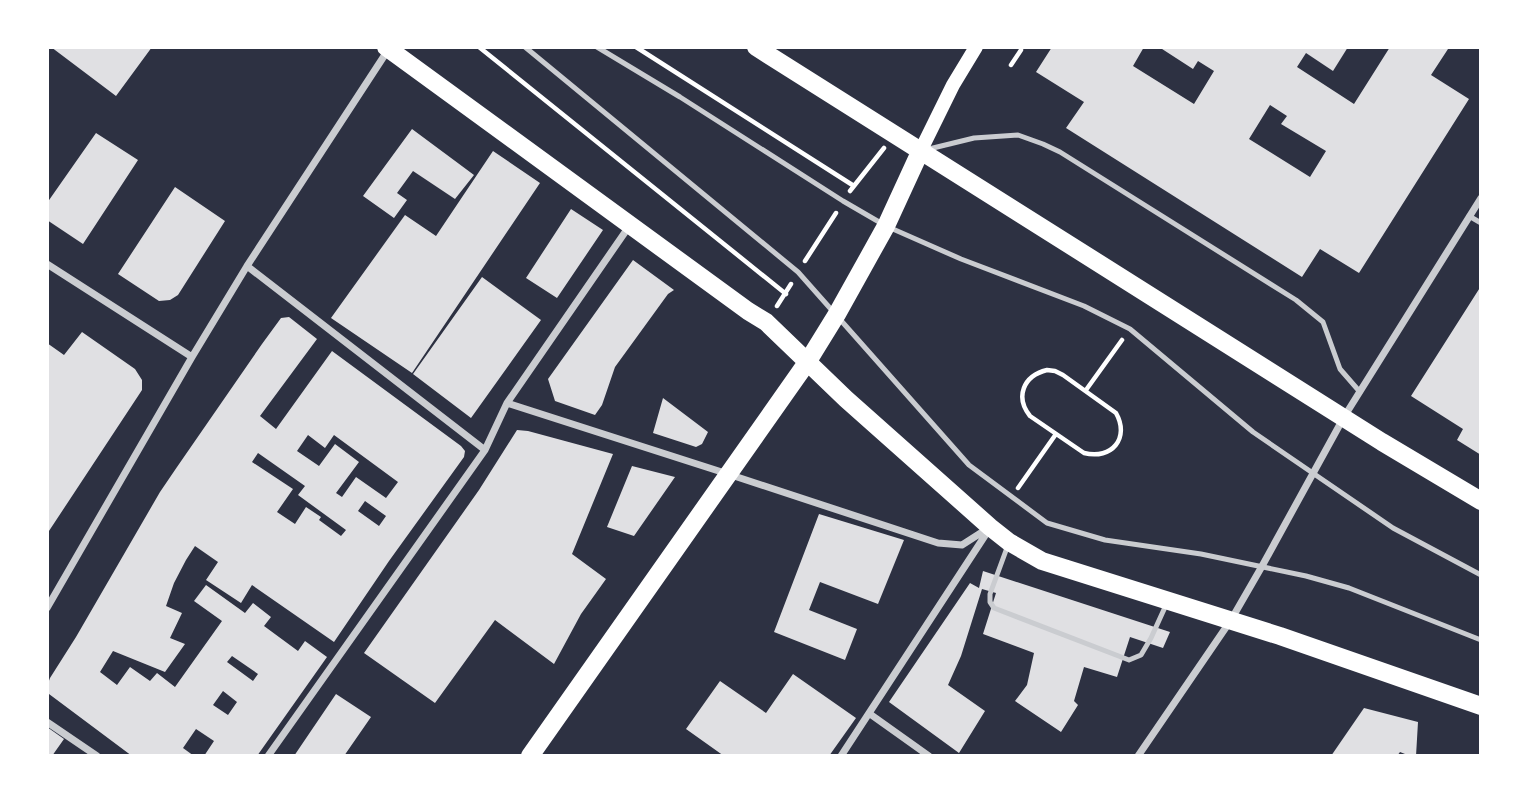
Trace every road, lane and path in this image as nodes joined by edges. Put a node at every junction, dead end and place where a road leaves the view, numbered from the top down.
1 (479, 47) edge
2 (525, 47) edge
3 (597, 47) edge
4 (636, 47) edge
5 (756, 47) edge
6 (976, 47) edge
7 (388, 48) edge
8 (1021, 50) dead end
9 (1011, 65) dead end
10 (894, 135) junction
11 (920, 152) junction
12 (854, 186) junction
13 (1481, 198) edge
14 (843, 201) junction
15 (1469, 216) junction
16 (1481, 223) edge
17 (630, 225) junction
18 (886, 226) junction
19 (47, 264) edge
20 (247, 266) junction
21 (798, 272) junction
22 (786, 294) junction
23 (837, 314) junction
24 (766, 322) junction
25 (1130, 329) junction
26 (192, 356) junction
27 (808, 361) junction
28 (1086, 390) junction
29 (1360, 392) junction
30 (507, 403) junction
31 (1344, 417) junction
32 (1056, 434) junction
33 (485, 450) junction
34 (1312, 473) junction
35 (728, 474) junction
36 (1012, 496) junction
37 (1481, 501) edge
38 (990, 527) junction
39 (1009, 542) junction
40 (1261, 568) junction
41 (1481, 575) edge
42 (1168, 601) junction
43 (47, 608) edge
44 (1231, 620) junction
45 (1481, 640) edge
46 (1481, 706) edge
47 (870, 714) junction
48 (47, 722) edge
49 (97, 756) edge
50 (268, 756) edge
51 (530, 756) edge
52 (841, 756) edge
53 (929, 756) edge
54 (1138, 756) edge

1 - 22 path
2 - 21 lane
3 - 14 lane
4 - 12 path
5 - 10 main road
6 - 11 main road
7 - 17 main road
7 - 20 street
8 - 9 path
10 - 11 main road
10 - 12 path
11 - 18 main road
11 - 29 lane
11 - 31 main road
12 - 14 path
13 - 15 street
14 - 18 lane
14 - 21 path
15 - 16 lane
15 - 29 street
17 - 24 main road
17 - 30 street
18 - 23 main road
18 - 25 lane
19 - 26 street
20 - 26 street
20 - 33 street
21 - 22 path
21 - 23 lane
22 - 24 path
23 - 27 main road
23 - 36 lane
24 - 27 main road
25 - 28 path
25 - 34 lane
26 - 43 street
27 - 35 main road
27 - 38 main road
28 - 32 path
28 - 32 path
29 - 31 street
30 - 33 street
30 - 35 street
31 - 34 street
31 - 37 main road
32 - 36 path
33 - 50 street
34 - 40 street
34 - 41 lane
35 - 38 street
35 - 51 main road
36 - 40 lane
38 - 39 main road
38 - 47 street
39 - 42 main road
39 - 42 lane
40 - 44 street
40 - 45 lane
42 - 44 main road
44 - 46 main road
44 - 54 street
47 - 52 street
47 - 53 street
48 - 49 street

